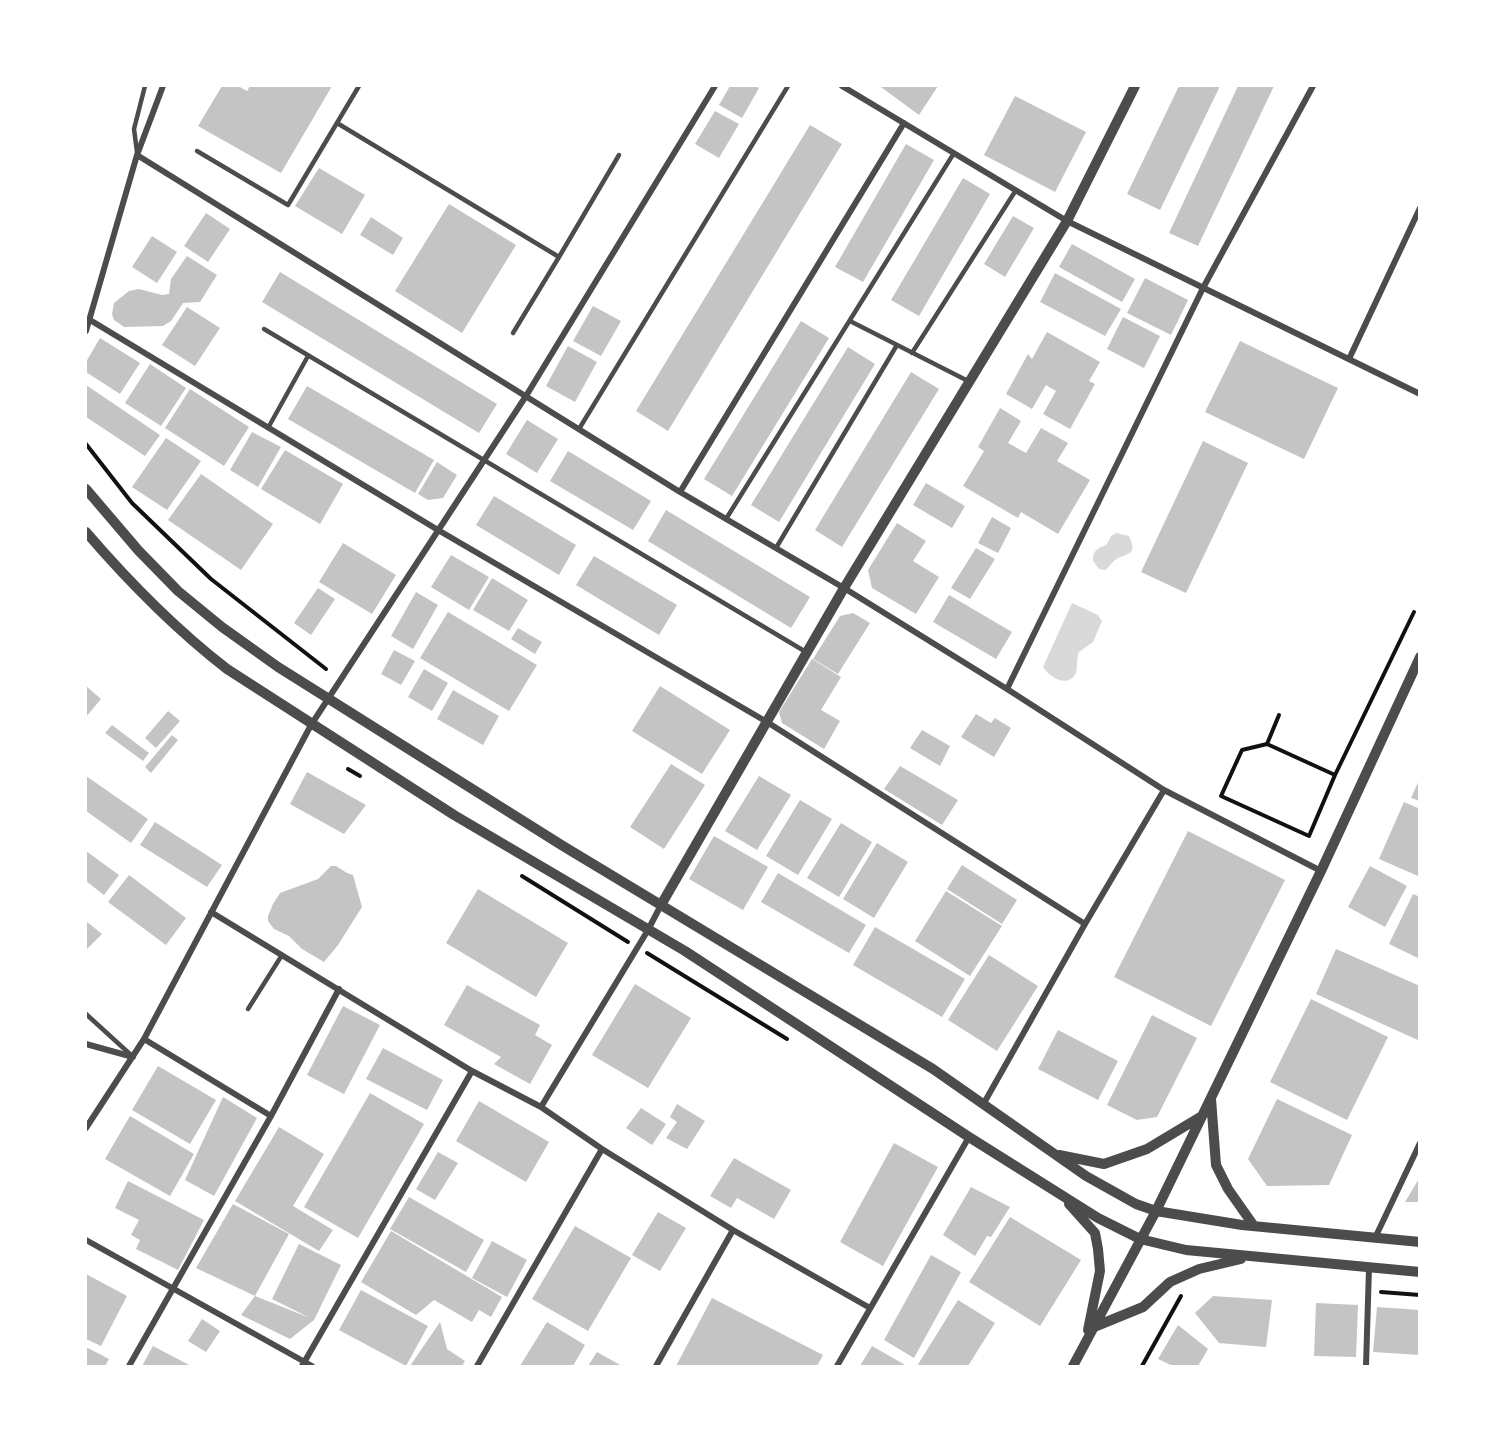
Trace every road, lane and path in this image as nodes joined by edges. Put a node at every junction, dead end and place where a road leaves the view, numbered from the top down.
1 (146, 86) edge
2 (163, 86) edge
3 (359, 86) edge
4 (715, 86) edge
5 (788, 86) edge
6 (842, 86) edge
7 (1135, 86) edge
8 (1313, 86) edge
9 (337, 123) junction
10 (904, 123) junction
11 (197, 151) dead end
12 (954, 153) junction
13 (137, 155) junction
14 (619, 155) dead end
15 (1016, 190) junction
16 (1419, 208) edge
17 (1067, 221) junction
18 (559, 257) junction
19 (1203, 288) junction
20 (90, 320) junction
21 (850, 321) junction
22 (264, 329) dead end
23 (86, 331) edge
24 (513, 333) dead end
25 (897, 345) junction
26 (912, 353) junction
27 (308, 356) junction
28 (1349, 359) junction
29 (970, 382) junction
30 (1419, 394) edge
31 (526, 396) junction
32 (268, 428) junction
33 (579, 429) junction
34 (86, 444) edge
35 (484, 460) junction
36 (86, 489) edge
37 (680, 492) junction
38 (726, 519) junction
39 (438, 531) junction
40 (86, 532) edge
41 (776, 548) junction
42 (844, 588) junction
43 (1414, 612) dead end
44 (807, 652) junction
45 (1419, 657) edge
46 (326, 669) dead end
47 (1007, 689) junction
48 (328, 699) junction
49 (1279, 715) dead end
50 (767, 722) junction
51 (311, 724) junction
52 (1267, 744) junction
53 (348, 769) dead end
54 (1335, 775) junction
55 (368, 781) dead end
56 (1164, 790) junction
57 (1321, 871) junction
58 (518, 873) dead end
59 (661, 905) junction
60 (211, 912) junction
61 (1085, 924) junction
62 (648, 930) junction
63 (638, 947) junction
64 (282, 955) junction
65 (339, 989) junction
66 (248, 1009) dead end
67 (86, 1014) edge
68 (144, 1039) junction
69 (790, 1041) dead end
70 (86, 1044) edge
71 (133, 1057) junction
72 (472, 1071) junction
73 (1211, 1097) junction
74 (984, 1103) junction
75 (541, 1107) junction
76 (271, 1116) junction
77 (1202, 1116) junction
78 (86, 1128) edge
79 (969, 1137) junction
80 (1419, 1143) edge
81 (602, 1149) junction
82 (1056, 1154) junction
83 (1061, 1195) junction
84 (1156, 1211) junction
85 (1254, 1226) junction
86 (734, 1230) junction
87 (1375, 1238) junction
88 (1140, 1239) junction
89 (86, 1240) edge
90 (1419, 1242) edge
91 (1252, 1257) junction
92 (1369, 1268) junction
93 (1419, 1272) edge
94 (174, 1288) junction
95 (1368, 1291) junction
96 (1419, 1295) edge
97 (1181, 1296) dead end
98 (870, 1308) junction
99 (1094, 1327) junction
100 (1086, 1343) junction
101 (303, 1364) edge
102 (129, 1366) edge
103 (312, 1366) edge
104 (477, 1366) edge
105 (656, 1366) edge
106 (837, 1366) edge
107 (1073, 1366) edge
108 (1142, 1366) edge
109 (1366, 1366) edge

1 - 13 lane
2 - 13 street
3 - 9 lane
4 - 31 street
5 - 33 lane
6 - 10 street
7 - 17 street
8 - 19 street
9 - 11 lane
9 - 18 lane
10 - 12 street
10 - 37 street
12 - 15 street
12 - 21 lane
13 - 20 street
13 - 31 street
14 - 18 lane
15 - 17 street
15 - 26 lane
16 - 28 street
17 - 19 street
17 - 29 street
18 - 24 lane
19 - 28 street
19 - 47 street
20 - 23 street
20 - 32 street
21 - 25 lane
21 - 38 lane
22 - 27 lane
25 - 26 lane
25 - 41 lane
26 - 29 lane
27 - 32 lane
27 - 35 lane
28 - 30 street
29 - 42 street
31 - 33 street
31 - 35 street
32 - 39 street
33 - 37 street
34 - 46 path
35 - 39 street
35 - 44 lane
36 - 48 street
37 - 38 street
38 - 41 street
39 - 48 street
39 - 50 street
40 - 51 street
41 - 42 street
42 - 44 street
42 - 47 street
43 - 54 path
44 - 50 street
45 - 57 street
47 - 56 street
48 - 51 street
48 - 59 street
49 - 52 path
50 - 59 street
50 - 61 street
51 - 60 street
51 - 62 street
52 - 54 path
52 - 54 path
53 - 55 path
56 - 57 street
56 - 61 street
57 - 73 street
58 - 63 path
59 - 62 street
59 - 74 street
60 - 64 street
60 - 68 street
61 - 74 street
62 - 63 street
62 - 79 street
63 - 69 path
63 - 75 street
64 - 65 street
64 - 66 lane
65 - 72 street
65 - 76 street
67 - 71 lane
68 - 71 street
68 - 76 street
70 - 71 street
71 - 78 street
72 - 75 street
72 - 101 street
73 - 77 street
73 - 85 street
74 - 82 street
75 - 81 street
76 - 94 street
77 - 82 street
77 - 84 street
79 - 83 street
79 - 98 street
80 - 87 street
81 - 86 street
81 - 104 street
82 - 84 street
83 - 88 street
83 - 100 street
84 - 85 street
84 - 88 street
85 - 87 street
86 - 98 street
86 - 105 street
87 - 90 street
88 - 91 street
88 - 99 street
89 - 94 street
91 - 92 street
91 - 99 street
92 - 93 street
92 - 95 street
94 - 101 street
94 - 102 street
95 - 96 path
95 - 109 street
97 - 108 path
98 - 106 street
99 - 100 street
100 - 107 street
101 - 103 street

